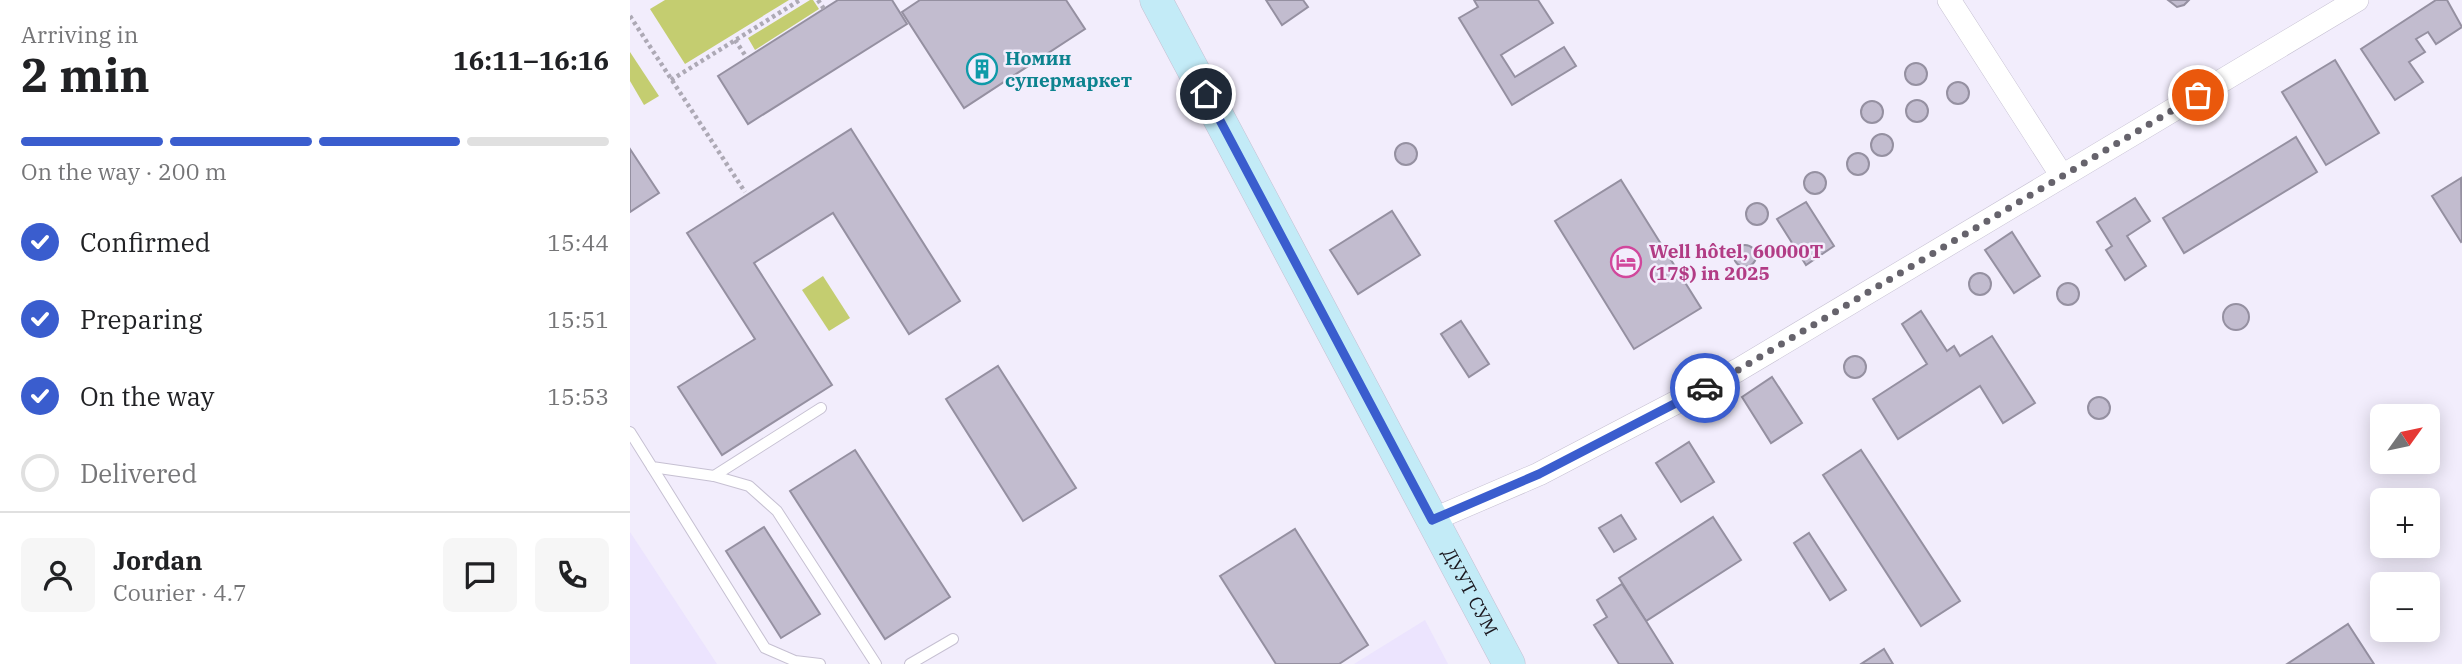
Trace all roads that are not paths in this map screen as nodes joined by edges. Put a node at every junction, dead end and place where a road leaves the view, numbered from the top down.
1 (1156, 0) edge
2 (1948, 0) edge
3 (2357, 0) edge
4 (2062, 176) junction
5 (821, 408) dead end
6 (630, 432) edge
7 (652, 467) junction
8 (714, 476) junction
9 (1432, 520) junction
10 (953, 639) dead end
11 (820, 664) edge
12 (876, 664) edge
13 (909, 664) edge
14 (1509, 664) edge

1 - 9 main road, ДУУТ СУМ
2 - 4 street
3 - 4 street
4 - 9 street
5 - 8 lane
6 - 7 lane
7 - 8 lane
7 - 11 lane
8 - 12 lane
9 - 14 main road, ДУУТ СУМ
10 - 13 lane

